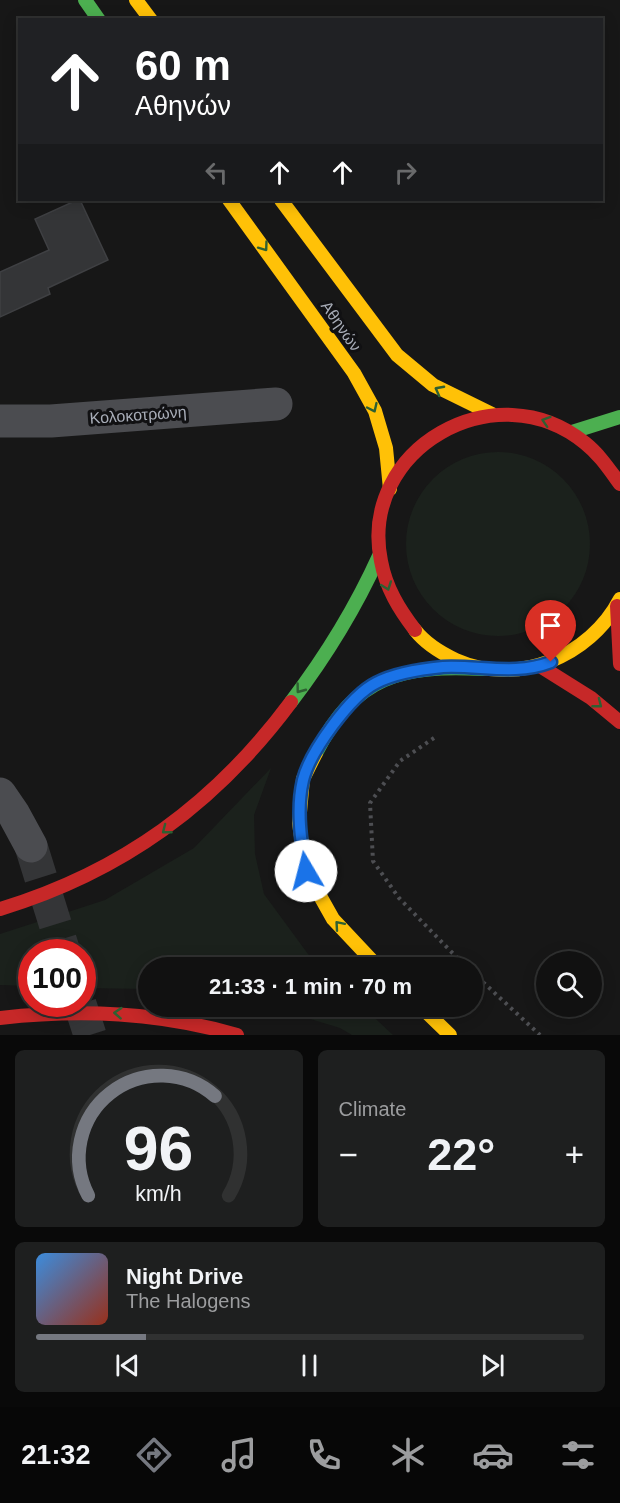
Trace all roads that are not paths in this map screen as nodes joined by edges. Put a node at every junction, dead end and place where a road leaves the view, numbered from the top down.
1 (85, 0) edge
2 (136, 0) edge
3 (98, 18) edge
4 (150, 18) edge
5 (231, 201) edge
6 (282, 201) edge
7 (276, 404) dead end
8 (492, 414) junction
9 (620, 417) edge
10 (0, 421) edge
11 (572, 432) junction
12 (620, 484) edge
13 (390, 489) junction
14 (379, 556) junction
15 (618, 603) edge
16 (620, 664) edge
17 (540, 666) junction
18 (483, 669) junction
19 (620, 722) edge
20 (0, 794) edge
21 (31, 846) tunnel mouth
22 (0, 909) edge
23 (369, 957) edge
24 (431, 1017) edge
25 (0, 1018) edge
26 (237, 1035) edge
27 (450, 1035) edge

1 - 3 main road
2 - 4 main road
5 -> 13 main road, Αθηνών
8 -> 6 main road, Αθηνών
7 - 10 street, Κολοκοτρώνη
11 -> 8 main road, Αθηνών
8 - 13 main road, Αθηνών
9 - 11 main road
11 - 12 main road, Αθηνών
13 - 14 main road, Αθηνών
14 -> 18 main road, Αθηνών
14 -> 22 main road
15 - 16 main road, Αθηνών
15 - 17 main road, Αθηνών
17 - 18 main road, Αθηνών
17 -> 19 main road
23 -> 18 main road
20 - 21 street
24 - 27 main road
26 -> 25 main road

